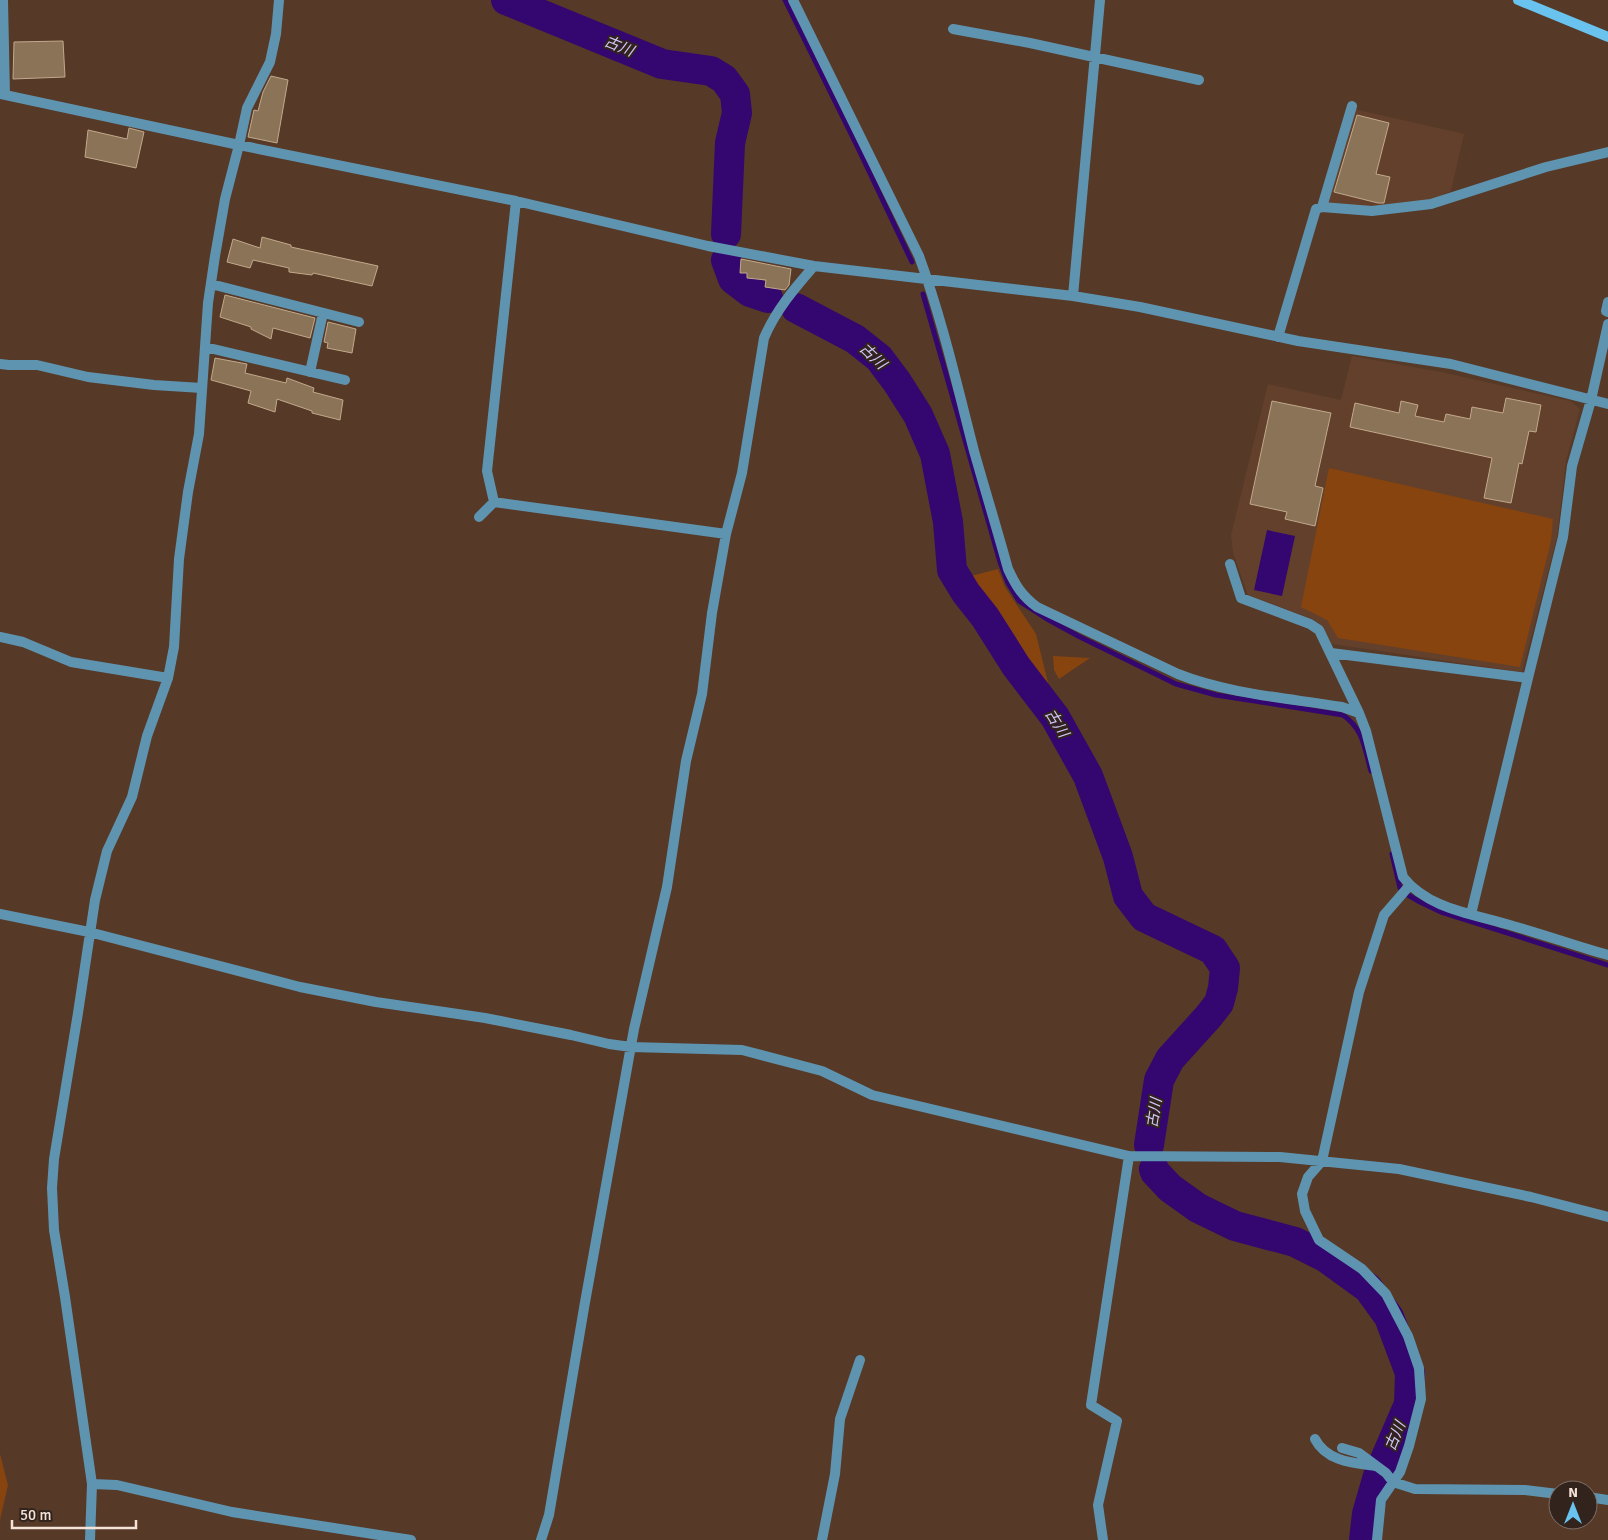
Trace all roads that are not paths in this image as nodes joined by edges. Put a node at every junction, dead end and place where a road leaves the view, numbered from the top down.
1 (3, 0) edge
2 (279, 0) edge
3 (793, 0) edge
4 (1100, 0) edge
5 (1518, 0) edge
6 (952, 29) dead end
7 (1608, 37) edge
8 (1094, 58) junction
9 (1199, 80) dead end
10 (3, 94) edge
11 (1352, 106) dead end
12 (239, 145) junction
13 (1608, 152) edge
14 (516, 201) junction
15 (1322, 206) junction
16 (814, 266) junction
17 (928, 280) junction
18 (211, 284) junction
19 (1073, 296) junction
20 (1608, 302) edge
21 (1608, 312) edge
22 (323, 313) junction
23 (359, 322) dead end
24 (1608, 324) edge
25 (1278, 337) junction
26 (205, 346) junction
27 (0, 364) edge
28 (310, 372) junction
29 (345, 380) dead end
30 (202, 388) junction
31 (1591, 400) junction
32 (1608, 404) edge
33 (494, 502) junction
34 (479, 517) dead end
35 (726, 534) junction
36 (1230, 564) dead end
37 (0, 638) edge
38 (1331, 653) junction
39 (168, 678) junction
40 (1528, 678) junction
41 (1359, 714) junction
42 (1410, 885) junction
43 (0, 914) edge
44 (1471, 914) junction
45 (89, 932) junction
46 (1608, 955) edge
47 (631, 1047) junction
48 (1129, 1156) junction
49 (1322, 1161) junction
50 (1608, 1217) edge
51 (860, 1360) dead end
52 (1315, 1438) dead end
53 (1342, 1448) dead end
54 (1376, 1466) junction
55 (1393, 1482) junction
56 (92, 1484) junction
57 (1548, 1493) edge
58 (90, 1540) edge
59 (412, 1540) edge
60 (541, 1540) edge
61 (822, 1540) edge
62 (1102, 1540) edge
63 (1377, 1540) edge

1 - 10 street
2 - 12 street
3 - 17 street
4 - 8 street
5 - 7 main road
6 - 8 street
8 - 9 street
8 - 19 street
10 - 12 street
11 - 15 street
12 - 14 street
12 - 18 street
13 - 15 street
14 - 16 street
14 - 33 street
15 - 25 street
16 - 17 street
16 - 35 street
17 - 19 street
17 - 41 street
18 - 22 street
18 - 26 street
19 - 25 street
20 - 21 street
22 - 23 street
22 - 28 street
24 - 31 street
25 - 31 street
26 - 28 street
26 - 30 street
27 - 30 street
28 - 29 street
30 - 39 street
31 - 32 street
31 - 40 street
33 - 34 street
33 - 35 street
35 - 47 street
36 - 38 street
37 - 39 street
38 - 40 street
38 - 41 street
39 - 45 street
40 - 44 street
41 - 42 street
42 - 44 street
42 - 49 street
43 - 45 street
44 - 46 street
45 - 47 street
45 - 56 street
47 - 48 street
47 - 60 street
48 - 49 street
48 - 62 street
49 - 50 street
49 - 55 street
51 - 61 street
52 - 54 street
53 - 54 street
54 - 55 street
55 - 57 street
55 - 63 street
56 - 58 street
56 - 59 street

